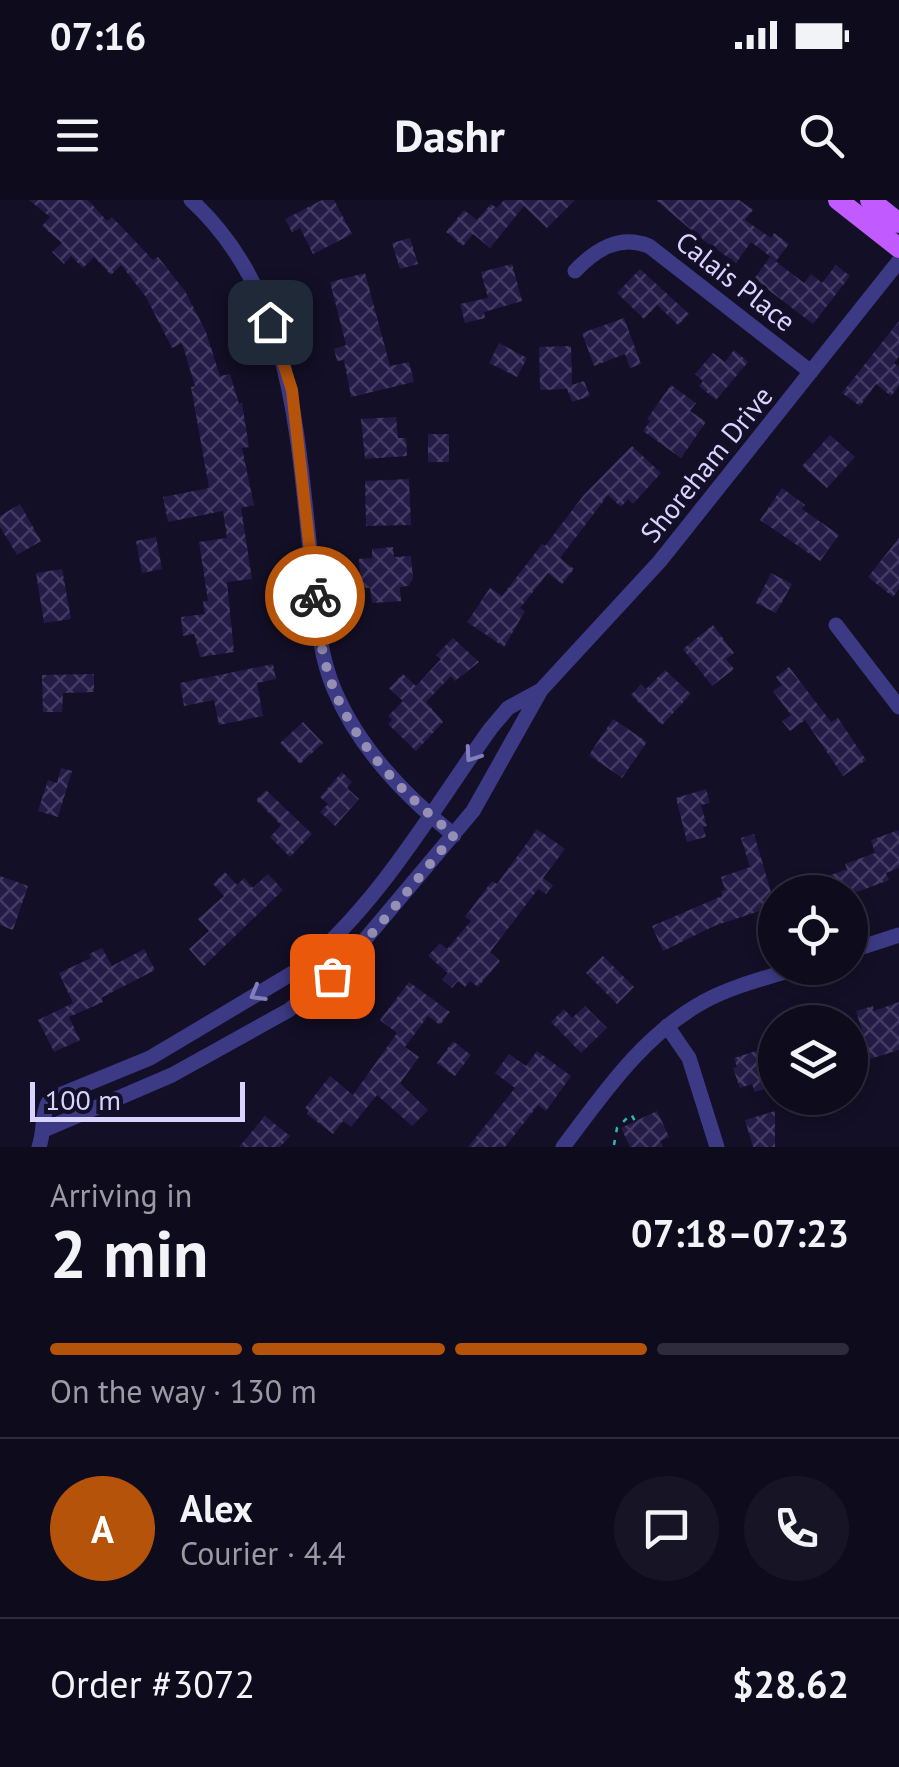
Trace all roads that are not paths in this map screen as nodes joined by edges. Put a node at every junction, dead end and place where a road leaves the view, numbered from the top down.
1 (191, 200) edge
2 (838, 200) edge
3 (870, 200) edge
4 (899, 223) edge
5 (899, 248) edge
6 (899, 261) edge
7 (576, 271) dead end
8 (811, 372) junction
9 (836, 625) dead end
10 (541, 690) junction
11 (899, 708) edge
12 (429, 816) junction
13 (454, 835) junction
14 (899, 935) edge
15 (868, 945) edge
16 (758, 981) edge
17 (667, 1026) junction
18 (42, 1138) edge
19 (563, 1147) edge
20 (717, 1147) edge

1 - 12 street
2 - 5 main road
3 - 4 main road
6 - 8 street, Shoreham Drive
7 - 8 street, Calais Place
8 - 10 street, Shoreham Drive
9 - 11 street
10 -> 12 street, Shoreham Drive
10 - 13 street, Shoreham Drive
12 - 13 street
12 -> 18 street, Shoreham Drive
13 - 18 street, Shoreham Drive
14 - 15 street
16 - 17 street
17 - 19 street
17 - 20 street

